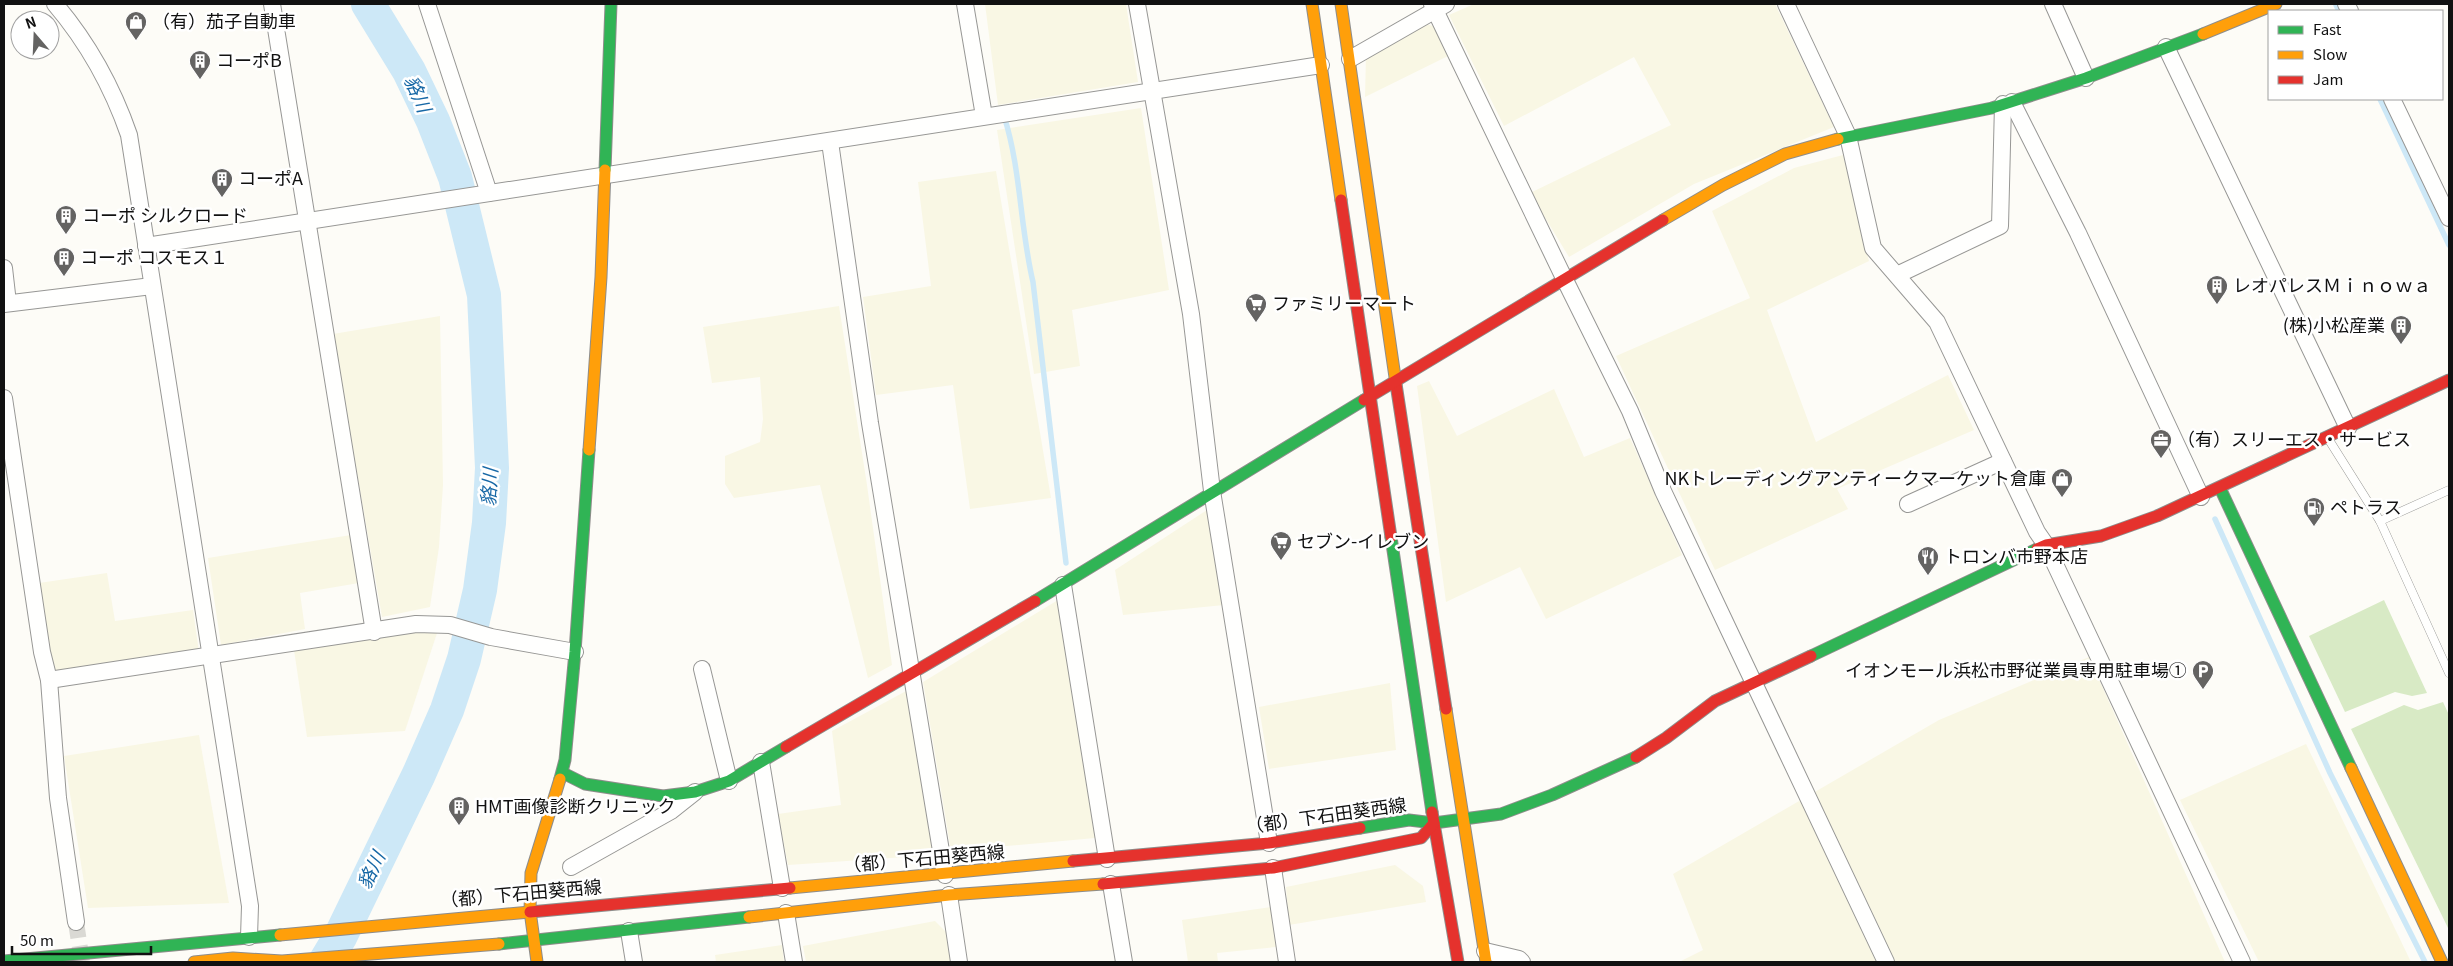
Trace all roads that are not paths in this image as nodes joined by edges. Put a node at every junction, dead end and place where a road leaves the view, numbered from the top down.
1 (55, 4) edge
2 (272, 4) edge
3 (427, 4) edge
4 (611, 4) edge
5 (965, 4) edge
6 (1137, 4) edge
7 (1312, 4) edge
8 (1341, 4) edge
9 (1786, 4) edge
10 (2053, 4) edge
11 (2276, 4) edge
12 (1437, 6) edge
13 (2166, 47) junction
14 (1350, 60) junction
15 (1321, 66) junction
16 (2086, 78) junction
17 (1151, 90) junction
18 (2392, 100) edge
19 (2008, 103) junction
20 (984, 116) junction
21 (1848, 136) junction
22 (830, 142) junction
23 (604, 176) junction
24 (484, 194) junction
25 (2449, 218) edge
26 (307, 222) junction
27 (146, 246) junction
28 (4, 268) edge
29 (1897, 275) junction
30 (1564, 278) junction
31 (152, 286) junction
32 (6, 304) edge
33 (1395, 380) junction
34 (2449, 380) edge
35 (1371, 395) junction
36 (4, 398) edge
37 (2348, 428) junction
38 (2327, 437) junction
39 (2003, 461) junction
40 (2220, 488) junction
41 (2449, 490) edge
42 (1212, 491) junction
43 (2201, 497) junction
44 (1908, 504) dead end
45 (2380, 521) junction
46 (2046, 545) junction
47 (1063, 585) junction
48 (374, 632) junction
49 (575, 652) junction
50 (211, 655) junction
51 (702, 668) dead end
52 (913, 672) junction
53 (2449, 673) edge
54 (49, 680) junction
55 (1754, 682) junction
56 (761, 762) junction
57 (563, 773) junction
58 (729, 781) junction
59 (695, 792) junction
60 (1464, 817) junction
61 (1434, 823) junction
62 (1269, 843) junction
63 (1107, 859) junction
64 (571, 868) dead end
65 (1273, 868) junction
66 (945, 875) junction
67 (1111, 884) junction
68 (782, 888) junction
69 (949, 895) junction
70 (530, 911) junction
71 (786, 913) junction
72 (76, 922) tunnel mouth
73 (629, 931) junction
74 (249, 937) junction
75 (533, 941) junction
76 (1486, 956) edge
77 (2444, 958) edge
78 (8, 960) edge
79 (233, 960) edge
80 (194, 962) edge
81 (537, 962) edge
82 (634, 962) edge
83 (794, 962) edge
84 (959, 962) edge
85 (1124, 962) edge
86 (1287, 962) edge
87 (1458, 962) edge
88 (1522, 962) edge
89 (1886, 962) edge
90 (2242, 962) edge

1 - 27 street
2 - 26 street
3 - 24 street
4 - 23 street
5 - 20 street
6 - 17 street
7 - 15 street
8 - 14 street
9 - 21 street
10 - 16 street
11 - 13 street
12 - 14 street
12 - 30 street
13 - 16 street
13 - 37 street
14 - 33 street
15 - 17 street
15 - 35 street
16 - 19 street
17 - 20 street
17 - 42 street
18 - 25 street
19 - 21 street
19 - 29 street
19 - 43 street
20 - 22 street
21 - 29 street
21 - 30 street
22 - 23 street
22 - 52 street
23 - 24 street
23 - 49 street
24 - 26 street
26 - 27 street
26 - 48 street
27 - 31 street
28 - 32 street
29 - 39 street
30 - 33 street
30 - 55 street
31 - 32 street
31 - 50 street
33 - 35 street
33 - 60 street
34 - 37 street
35 - 42 street
35 - 61 street
36 - 54 street
37 - 38 street
38 - 40 street
38 - 45 lane
39 - 44 street
39 - 46 street
40 - 43 street
40 - 77 street
41 - 45 lane
42 - 47 street
42 - 62 street
43 - 46 street
45 - 53 lane
46 - 55 street
46 - 90 street
47 - 52 street
47 - 63 street
48 - 49 street
48 - 50 street
49 - 57 street
50 - 54 street
50 - 74 street
51 - 58 street
52 - 56 street
52 - 66 street
54 - 72 street
55 - 60 street
55 - 89 street
56 - 58 street
56 - 68 street
57 - 59 street
57 - 70 street
58 - 59 street
59 - 64 street
60 - 61 street
60 - 76 street
61 - 62 street, （都）下石田葵西線
61 - 65 street, （都）下石田葵西線
61 - 87 street
62 - 63 street, （都）下石田葵西線
63 - 66 street, （都）下石田葵西線
65 - 67 street, （都）下石田葵西線
65 - 86 street
66 - 68 street, （都）下石田葵西線
67 - 69 street, （都）下石田葵西線
67 - 85 street
68 - 70 street, （都）下石田葵西線
69 - 71 street, （都）下石田葵西線
69 - 84 street
70 - 74 street, （都）下石田葵西線
70 - 75 street
71 - 73 street, （都）下石田葵西線
71 - 83 street
73 - 75 street, （都）下石田葵西線
73 - 82 street
74 - 78 street, （都）下石田葵西線
75 - 79 street, （都）下石田葵西線
75 - 81 street
76 - 88 street
79 - 80 street, （都）下石田葵西線

